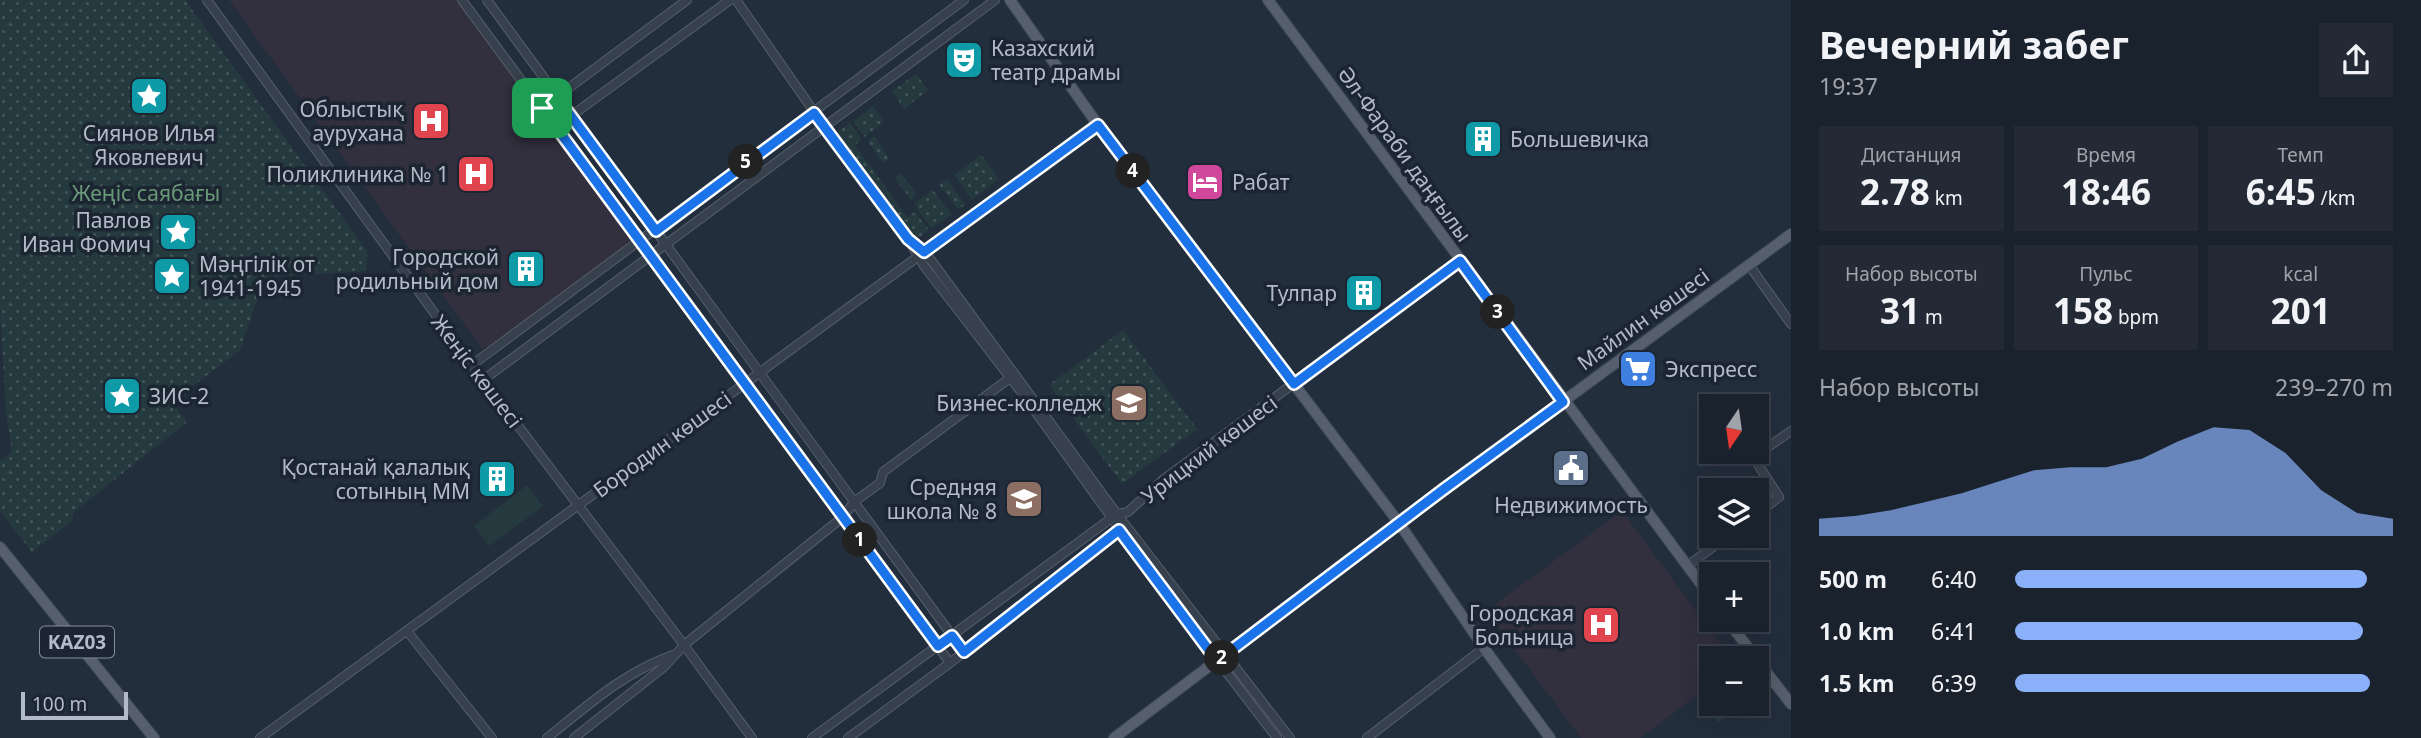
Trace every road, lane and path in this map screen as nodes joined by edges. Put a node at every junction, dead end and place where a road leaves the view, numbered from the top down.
1 (207, 0) edge
2 (462, 0) edge
3 (486, 0) edge
4 (687, 0) edge
5 (730, 0) edge
6 (736, 0) edge
7 (964, 0) edge
8 (995, 0) edge
9 (1010, 0) edge
10 (1268, 0) edge
11 (904, 44) junction
12 (916, 59) junction
13 (557, 97) junction
14 (542, 108) junction
15 (814, 113) junction
16 (571, 116) junction
17 (1098, 125) junction
18 (824, 126) junction
19 (556, 127) junction
20 (750, 160) junction
21 (761, 174) junction
22 (656, 231) junction
23 (1791, 234) edge
24 (640, 242) junction
25 (666, 245) junction
26 (921, 255) junction
27 (651, 257) junction
28 (1460, 261) junction
29 (1749, 265) junction
30 (1791, 324) edge
31 (472, 366) junction
32 (760, 373) junction
33 (1013, 376) junction
34 (483, 380) junction
35 (744, 384) junction
36 (1294, 384) junction
37 (1563, 402) junction
38 (1791, 431) edge
39 (1766, 478) edge
40 (1769, 482) edge
41 (854, 502) junction
42 (579, 505) junction
43 (1769, 505) edge
44 (1128, 512) junction
45 (843, 517) junction
46 (1114, 517) junction
47 (1399, 523) junction
48 (1122, 527) junction
49 (0, 547) edge
50 (1712, 548) edge
51 (1687, 566) junction
52 (1699, 582) edge
53 (407, 631) junction
54 (952, 636) junction
55 (684, 645) junction
56 (938, 646) junction
57 (1484, 648) junction
58 (964, 652) junction
59 (673, 655) junction
60 (1222, 658) junction
61 (950, 663) junction
62 (1769, 676) edge
63 (1253, 698) junction
64 (1791, 704) edge
65 (154, 738) edge
66 (260, 738) edge
67 (492, 738) edge
68 (547, 738) edge
69 (574, 738) edge
70 (752, 738) edge
71 (812, 738) edge
72 (848, 738) edge
73 (1114, 738) edge
74 (1278, 738) edge
75 (1290, 738) edge
76 (1367, 738) edge
77 (1550, 738) edge

1 - 31 street, Жеңіс көшесі
2 - 14 street
3 - 13 street
4 - 13 street
5 - 16 street
6 - 15 street
7 - 11 street
8 - 12 street
9 - 17 main road
10 - 28 main road, Әл-Фараби даңғылы
11 - 12 street
11 - 15 street
12 - 18 street
13 - 14 street
13 - 16 street
14 - 19 street
15 - 18 street
15 - 20 street
16 - 19 street
16 - 22 street
17 - 26 street, Бородин көшесі
17 - 36 main road
18 - 21 street
18 - 26 street
19 - 24 street
20 - 21 street
20 - 22 street
21 - 25 street
22 - 24 street
22 - 25 street
23 - 29 main road, Майлин көшесі
24 - 27 street
24 - 31 street
25 - 27 street
25 - 32 street
26 - 32 street, Бородин көшесі
26 - 33 street
27 - 34 street
27 - 35 street
28 - 36 street, Урицкий көшесі
28 - 37 main road, Әл-Фараби даңғылы
29 - 30 street
29 - 37 main road, Майлин көшесі
31 - 34 street, Жеңіс көшесі
32 - 35 street, Бородин көшесі
32 - 41 street
33 - 41 street
33 - 46 street
34 - 42 street, Жеңіс көшесі
35 - 42 street, Бородин көшесі
35 - 45 street
36 - 44 street, Урицкий көшесі
36 - 47 main road
37 - 47 main road, Майлин көшесі
37 - 51 main road, Әл-Фараби даңғылы
38 - 39 street
40 - 43 street
41 - 45 street
41 - 54 street
42 - 53 street, Бородин көшесі
42 - 55 street, Жеңіс көшесі
44 - 46 street, Урицкий көшесі
44 - 48 street, Урицкий көшесі
45 - 55 street
45 - 56 street
46 - 48 street
46 - 54 street, Урицкий көшесі
47 - 57 main road
47 - 60 main road, Майлин көшесі
48 - 58 street
48 - 60 street
49 - 65 main road, KАZ03
50 - 51 street
51 - 52 main road, Әл-Фараби даңғылы
53 - 66 street, Бородин көшесі
53 - 67 street
54 - 56 street, Урицкий көшесі
54 - 58 street
55 - 59 street
55 - 70 street, Жеңіс көшесі
56 - 61 street
56 - 71 street, Урицкий көшесі
57 - 76 street
57 - 77 main road
58 - 61 street
59 - 68 street
59 - 69 street
60 - 63 street
60 - 73 main road, Майлин көшесі
61 - 72 street
62 - 64 main road
63 - 74 street
63 - 75 street

